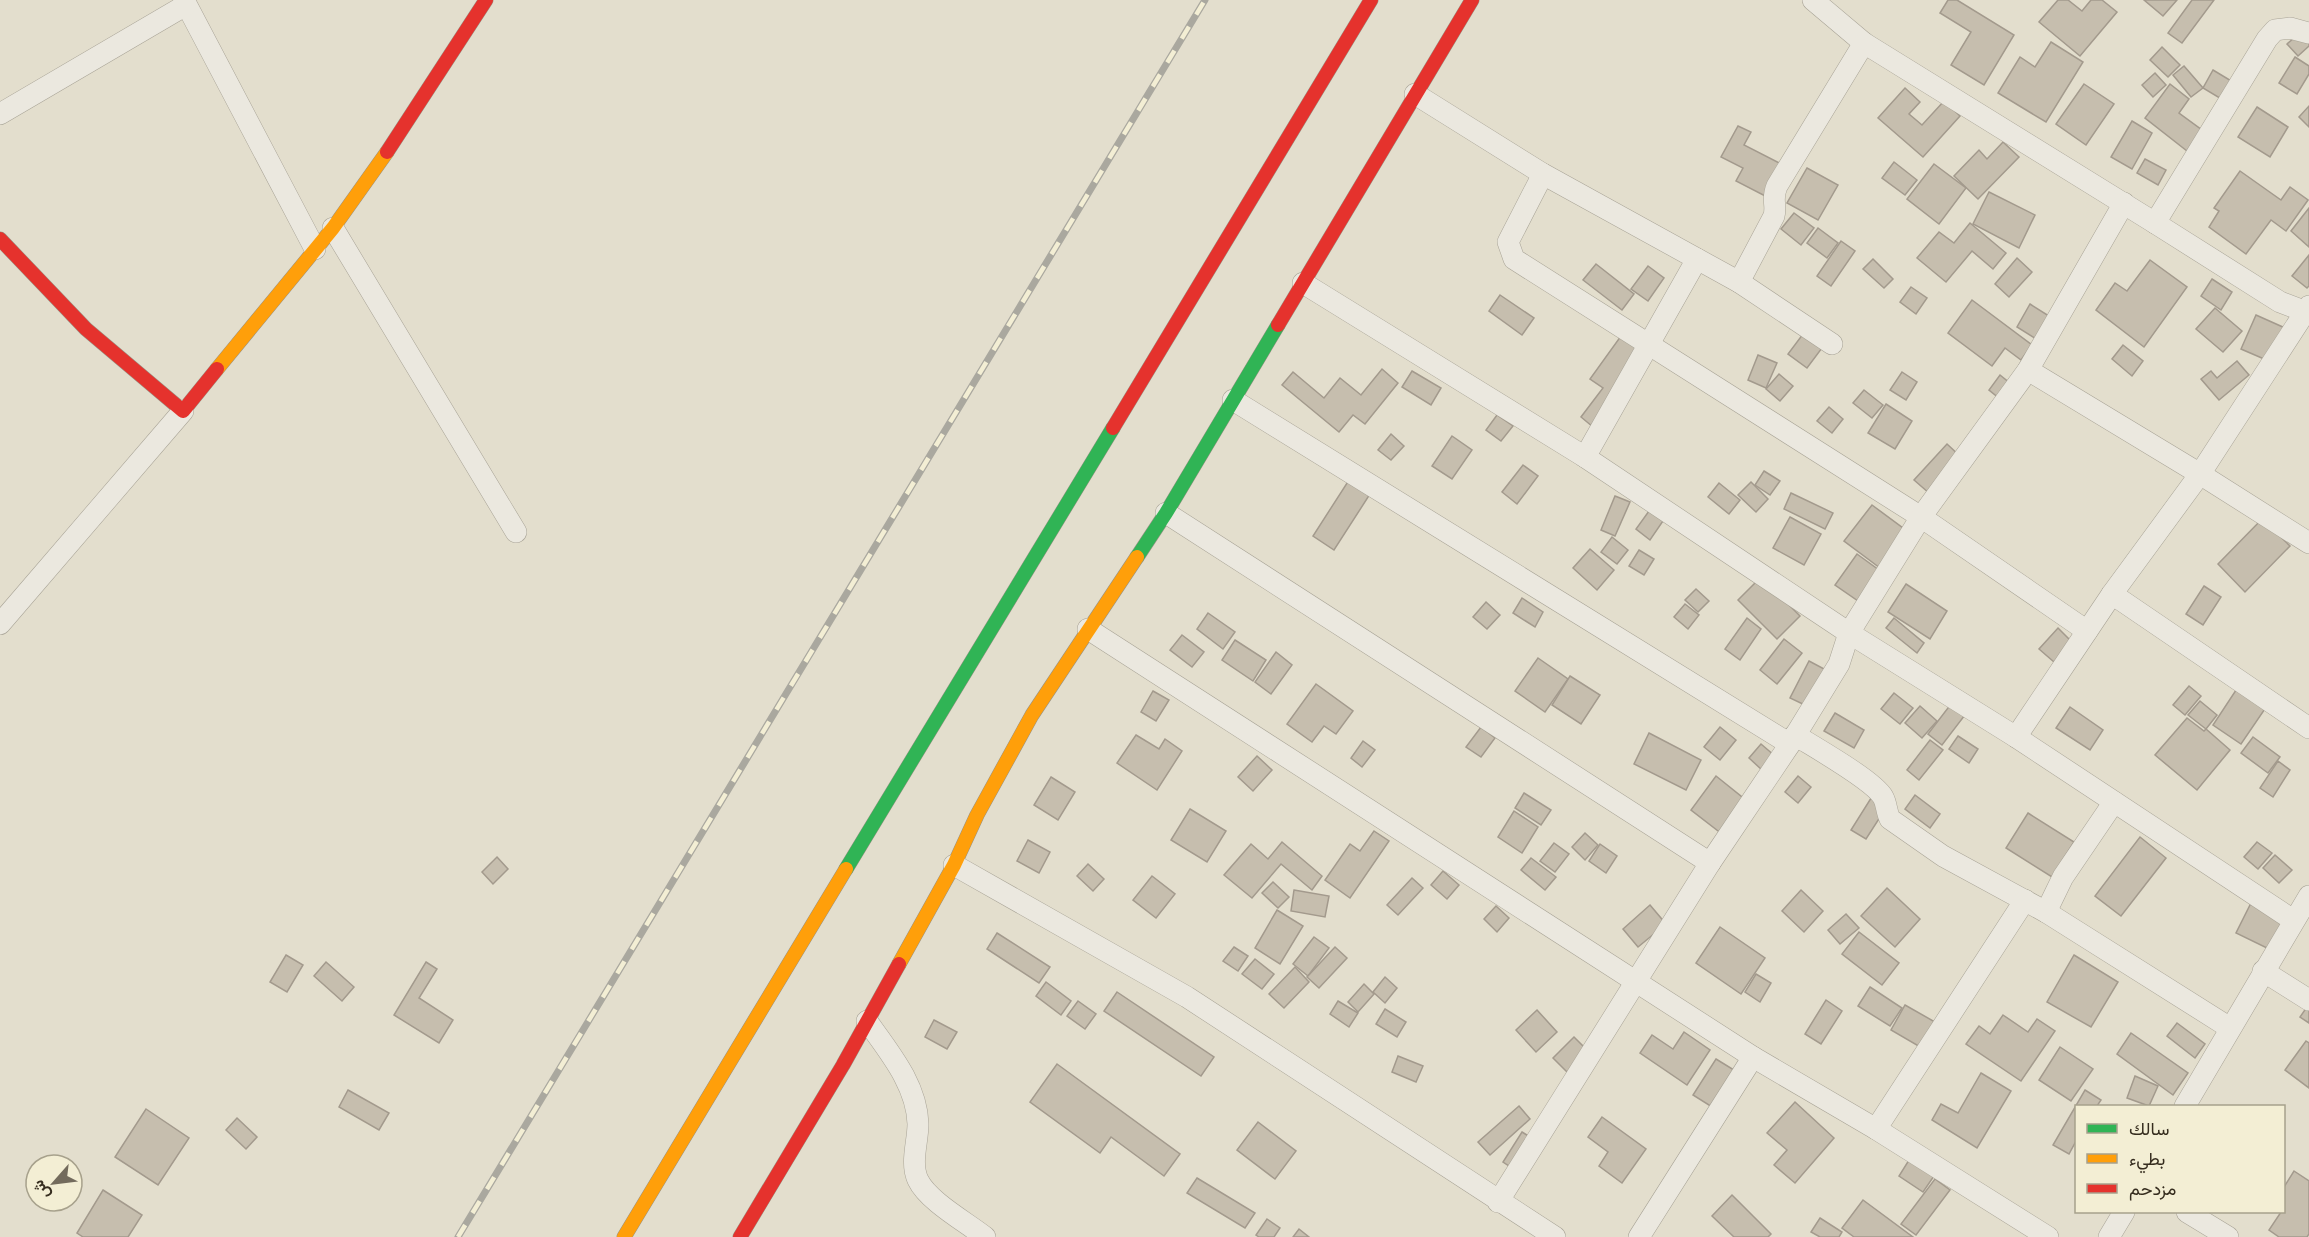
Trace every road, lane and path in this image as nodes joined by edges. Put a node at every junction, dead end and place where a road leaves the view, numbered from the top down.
1 (486, 0) edge
2 (1371, 0) edge
3 (1472, 0) edge
4 (1813, 0) edge
5 (185, 2) edge
6 (2309, 33) edge
7 (1864, 43) junction
8 (1415, 94) junction
9 (0, 114) edge
10 (1543, 174) junction
11 (2124, 203) junction
12 (2156, 223) junction
13 (333, 228) junction
14 (0, 239) edge
15 (315, 249) junction
16 (1697, 259) junction
17 (1739, 282) junction
18 (1303, 283) junction
19 (2308, 310) edge
20 (1832, 344) dead end
21 (1647, 345) junction
22 (2028, 370) junction
23 (1233, 400) junction
24 (183, 411) junction
25 (1585, 457) junction
26 (2200, 474) junction
27 (1166, 513) junction
28 (1921, 518) junction
29 (516, 532) dead end
30 (2309, 543) edge
31 (2112, 594) junction
32 (0, 624) edge
33 (1088, 629) junction
34 (2087, 631) junction
35 (1850, 633) junction
36 (2309, 728) edge
37 (2016, 737) junction
38 (1792, 740) junction
39 (2114, 802) junction
40 (1710, 863) junction
41 (954, 865) junction
42 (2309, 896) edge
43 (2025, 900) junction
44 (2046, 912) junction
45 (2293, 920) junction
46 (2263, 971) junction
47 (1636, 981) junction
48 (2309, 1000) edge
49 (867, 1021) junction
50 (2230, 1028) junction
51 (1753, 1057) junction
52 (2186, 1105) edge
53 (1876, 1129) junction
54 (1498, 1202) junction
55 (2123, 1213) edge
56 (2189, 1213) edge
57 (624, 1237) edge
58 (740, 1237) edge
59 (984, 1237) edge
60 (1555, 1237) edge
61 (1639, 1237) edge
62 (2048, 1237) edge
63 (2109, 1237) edge
64 (2228, 1237) edge

1 - 13 street
2 - 57 street
3 - 8 street
4 - 7 street
5 - 9 street
5 - 15 street
6 - 12 street
7 - 11 street
7 - 17 street
8 - 10 street
8 - 18 street
10 - 16 street
10 - 21 street
11 - 12 street
11 - 22 street
12 - 19 street
13 - 15 street
13 - 29 street
14 - 24 street
15 - 24 street
16 - 17 street
16 - 21 street
17 - 20 street
18 - 23 street
18 - 25 street
19 - 26 street
21 - 25 street
21 - 28 street
22 - 26 street
22 - 28 street
23 - 27 street
23 - 38 street
24 - 32 street
25 - 35 street
26 - 30 street
26 - 31 street
27 - 33 street
27 - 40 street
28 - 34 street
28 - 35 street
31 - 34 street
31 - 36 street
33 - 41 street
33 - 47 street
34 - 37 street
35 - 37 street
35 - 38 street
37 - 39 street
38 - 40 street
38 - 43 street
39 - 44 street
39 - 45 street
40 - 47 street
41 - 49 street
41 - 54 street
42 - 45 street
43 - 44 street
43 - 53 street
44 - 50 street
45 - 46 street
46 - 48 street
46 - 50 street
47 - 51 street
47 - 54 street
49 - 58 street
49 - 59 street
50 - 52 street
51 - 53 street
51 - 61 street
53 - 62 street
54 - 60 street
55 - 63 street
56 - 64 street

